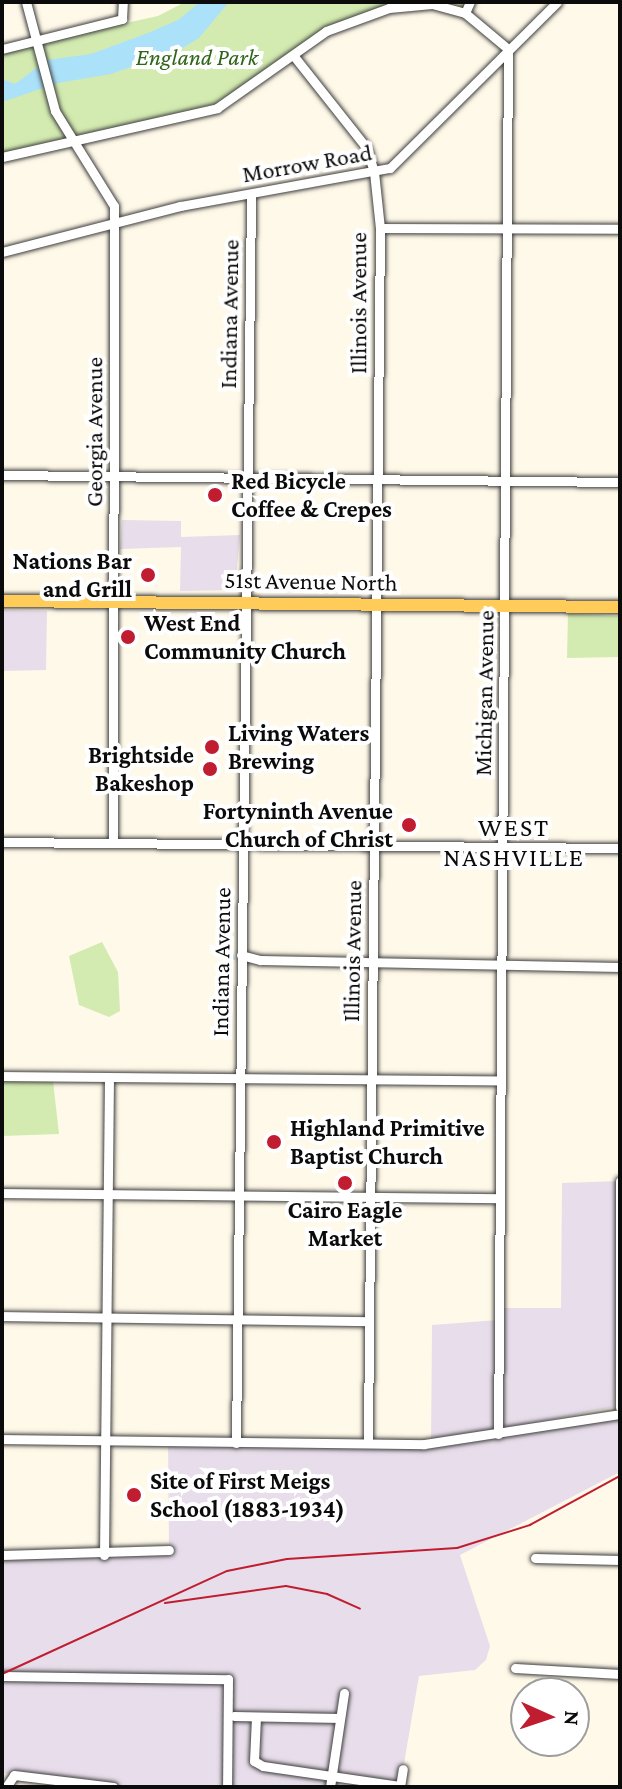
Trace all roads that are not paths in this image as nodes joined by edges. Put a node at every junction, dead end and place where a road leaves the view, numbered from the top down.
1 (26, 2) edge
2 (123, 2) edge
3 (470, 2) edge
4 (557, 2) edge
5 (465, 13) junction
6 (38, 45) junction
7 (2, 49) edge
8 (508, 49) junction
9 (293, 55) junction
10 (74, 142) junction
11 (2, 157) edge
12 (374, 172) junction
13 (251, 194) junction
14 (115, 221) junction
15 (380, 228) junction
16 (620, 229) edge
17 (509, 232) junction
18 (2, 252) edge
19 (2, 475) edge
20 (114, 476) junction
21 (247, 479) junction
22 (376, 479) junction
23 (505, 481) junction
24 (620, 482) edge
25 (2, 601) edge
26 (112, 602) junction
27 (246, 602) junction
28 (375, 603) junction
29 (506, 606) junction
30 (620, 607) edge
31 (2, 842) edge
32 (113, 842) junction
33 (243, 844) junction
34 (373, 844) junction
35 (501, 846) junction
36 (620, 848) edge
37 (241, 955) junction
38 (372, 962) junction
39 (502, 964) junction
40 (620, 967) edge
41 (2, 1076) edge
42 (239, 1077) junction
43 (109, 1078) junction
44 (371, 1078) junction
45 (499, 1080) junction
46 (620, 1181) edge
47 (2, 1193) edge
48 (106, 1194) junction
49 (238, 1196) junction
50 (370, 1197) junction
51 (498, 1198) junction
52 (2, 1316) edge
53 (107, 1319) junction
54 (237, 1320) junction
55 (368, 1321) junction
56 (620, 1407) edge
57 (620, 1414) edge
58 (498, 1434) junction
59 (2, 1439) edge
60 (108, 1442) junction
61 (368, 1442) junction
62 (236, 1443) junction
63 (169, 1550) dead end
64 (2, 1555) edge
65 (104, 1555) junction
66 (535, 1558) dead end
67 (620, 1560) edge
68 (515, 1668) dead end
69 (620, 1674) edge
70 (2, 1676) edge
71 (344, 1693) dead end
72 (231, 1716) junction
73 (254, 1716) junction
74 (340, 1718) junction
75 (403, 1769) dead end
76 (331, 1782) edge
77 (6, 1787) edge
78 (113, 1787) edge
79 (227, 1787) edge
80 (400, 1787) edge

1 - 6 street, Georgia Avenue
2 - 6 street
3 - 5 street
4 - 8 street, Morrow Road
5 - 8 street
5 - 9 street
6 - 7 street
6 - 10 street, Georgia Avenue
8 - 12 street, Morrow Road
8 - 17 street, Michigan Avenue
9 - 10 street
9 - 12 street, Illinois Avenue
10 - 11 street
10 - 14 street, Georgia Avenue
12 - 13 street, Morrow Road
12 - 15 street, Illinois Avenue
13 - 14 street, Morrow Road
13 - 21 street, Indiana Avenue
14 - 18 street, Morrow Road
14 - 20 street, Georgia Avenue
15 - 17 street
15 - 22 street, Illinois Avenue
16 - 17 street
17 - 23 street, Michigan Avenue
19 - 20 street
20 - 21 street
20 - 26 street, Georgia Avenue
21 - 22 street
21 - 27 street, Indiana Avenue
22 - 23 street
22 - 28 street, Illinois Avenue
23 - 24 street
23 - 29 street, Michigan Avenue
25 - 26 main road, 51st Avenue North
26 - 27 main road, 51st Avenue North
26 - 32 street, Georgia Avenue
27 - 28 main road, 51st Avenue North
27 - 33 street, Indiana Avenue
28 - 29 main road, 51st Avenue North
28 - 34 street, Illinois Avenue
29 - 30 main road, 51st Avenue North
29 - 35 street, Michigan Avenue
31 - 32 street
32 - 33 street
33 - 34 street
33 - 37 street, Indiana Avenue
34 - 35 street
34 - 38 street, Illinois Avenue
35 - 36 street
35 - 39 street, Michigan Avenue
37 - 38 street
37 - 42 street, Indiana Avenue
38 - 39 street
38 - 44 street, Illinois Avenue
39 - 40 street
39 - 45 street, Michigan Avenue
41 - 43 street
42 - 43 street
42 - 44 street
42 - 49 street, Indiana Avenue
43 - 48 street
44 - 45 street
44 - 50 street, Illinois Avenue
45 - 51 street, Michigan Avenue
46 - 56 street
47 - 48 street
48 - 49 street
48 - 53 street
49 - 50 street
49 - 54 street, Indiana Avenue
50 - 51 street
50 - 55 street, Illinois Avenue
51 - 58 street, Michigan Avenue
52 - 53 street
53 - 54 street
53 - 60 street
54 - 55 street
54 - 62 street, Indiana Avenue
55 - 61 street, Illinois Avenue
57 - 58 street
58 - 61 street
59 - 60 street
60 - 62 street
60 - 65 street
61 - 62 street
63 - 65 street
64 - 65 street
66 - 67 street
68 - 69 street
70 - 72 street
71 - 74 street
72 - 73 street
72 - 79 street
73 - 74 street
73 - 76 street
74 - 76 street
75 - 80 street
76 - 80 street
77 - 78 street

